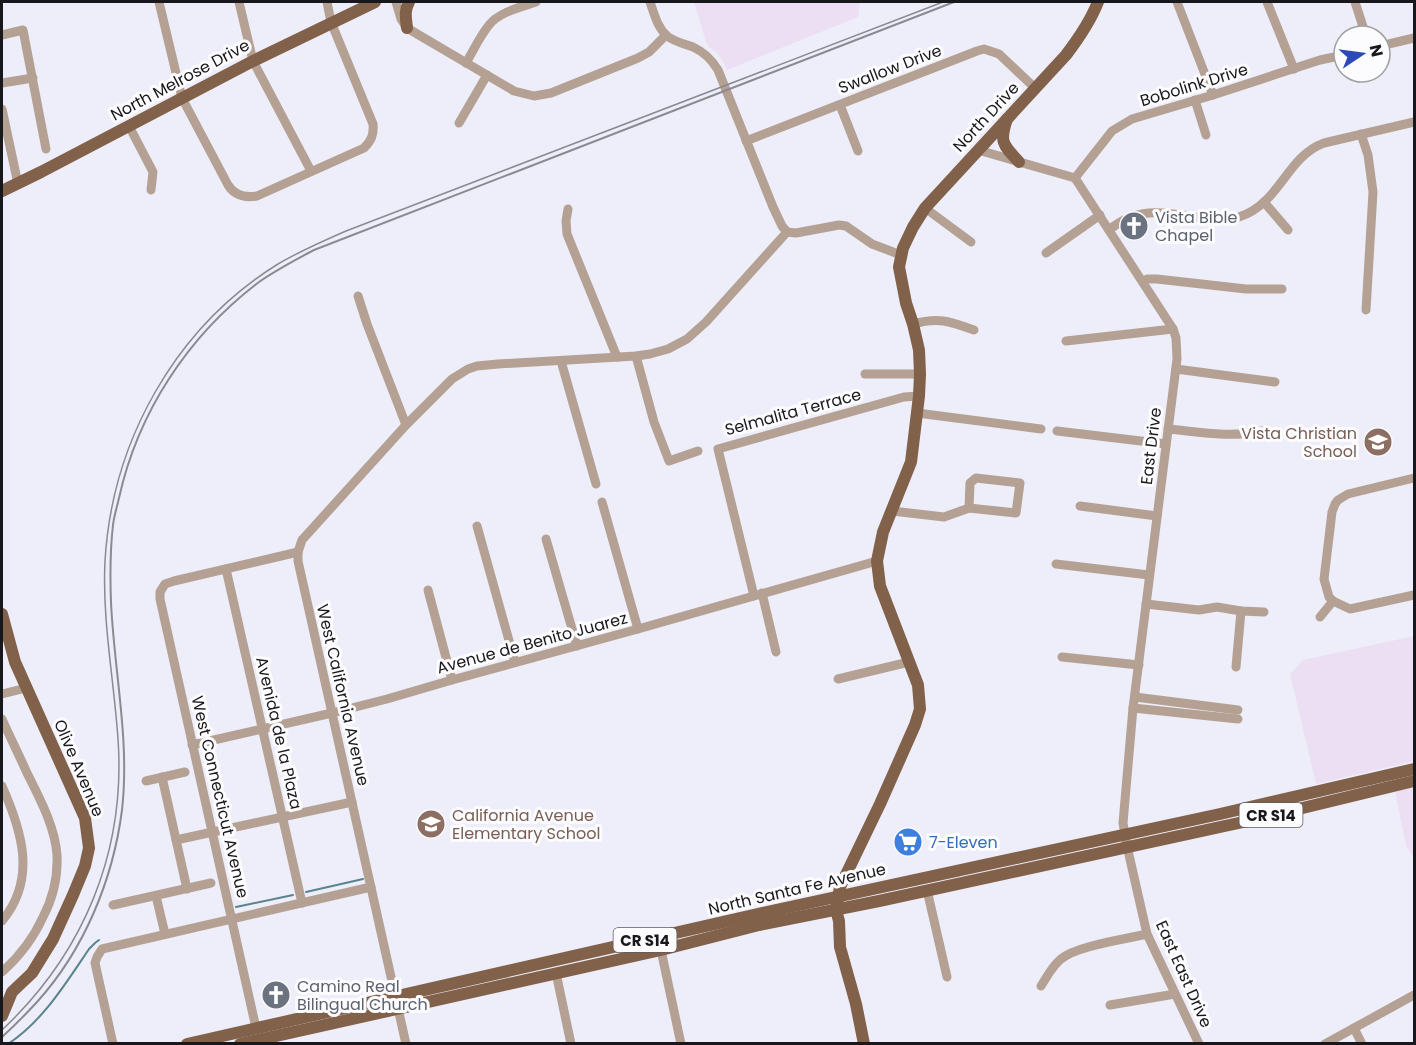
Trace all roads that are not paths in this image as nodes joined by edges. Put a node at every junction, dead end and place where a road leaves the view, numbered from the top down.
1 (159, 2) edge
2 (239, 2) edge
3 (327, 2) edge
4 (375, 2) edge
5 (396, 2) edge
6 (409, 2) edge
7 (536, 2) edge
8 (650, 2) edge
9 (1098, 2) edge
10 (1177, 2) edge
11 (1267, 2) edge
12 (1355, 2) edge
13 (331, 22) junction
14 (1362, 24) edge
15 (407, 28) junction
16 (2, 35) edge
17 (666, 35) junction
18 (1414, 38) edge
19 (1392, 43) edge
20 (1332, 58) edge
21 (253, 61) junction
22 (466, 63) junction
23 (1294, 69) junction
24 (487, 75) junction
25 (33, 78) junction
26 (2, 83) edge
27 (1035, 88) junction
28 (1213, 95) junction
29 (182, 98) junction
30 (1195, 100) junction
31 (840, 105) junction
32 (2, 109) edge
33 (1007, 118) junction
34 (1414, 122) edge
35 (459, 123) dead end
36 (129, 126) junction
37 (1362, 134) junction
38 (1206, 135) dead end
39 (746, 141) junction
40 (46, 149) dead end
41 (978, 150) junction
42 (858, 151) dead end
43 (1020, 162) junction
44 (311, 171) junction
45 (1075, 178) junction
46 (18, 184) junction
47 (151, 189) dead end
48 (2, 190) edge
49 (1264, 202) junction
50 (925, 208) junction
51 (568, 209) dead end
52 (1100, 215) junction
53 (1109, 230) junction
54 (1288, 230) dead end
55 (787, 232) junction
56 (971, 242) dead end
57 (1046, 253) dead end
58 (901, 255) junction
59 (1143, 282) junction
60 (1282, 289) dead end
61 (358, 296) dead end
62 (1366, 309) dead end
63 (913, 324) junction
64 (1173, 329) junction
65 (974, 330) dead end
66 (1066, 341) dead end
67 (636, 356) junction
68 (617, 357) junction
69 (561, 361) junction
70 (1176, 369) junction
71 (865, 374) dead end
72 (920, 374) junction
73 (1275, 382) dead end
74 (919, 396) junction
75 (917, 413) junction
76 (406, 426) junction
77 (1041, 429) dead end
78 (1168, 429) junction
79 (1057, 431) dead end
80 (1262, 431) dead end
81 (1167, 444) junction
82 (698, 451) dead end
83 (1414, 478) edge
84 (596, 484) dead end
85 (602, 502) dead end
86 (1080, 506) dead end
87 (969, 508) junction
88 (892, 511) junction
89 (1157, 516) junction
90 (477, 526) dead end
91 (546, 539) dead end
92 (298, 552) junction
93 (877, 561) junction
94 (1056, 564) dead end
95 (226, 569) junction
96 (1149, 575) junction
97 (428, 590) dead end
98 (758, 595) junction
99 (1414, 595) edge
100 (1333, 601) junction
101 (1146, 604) junction
102 (1241, 611) junction
103 (1264, 612) dead end
104 (2, 614) edge
105 (1320, 617) dead end
106 (638, 629) junction
107 (577, 646) junction
108 (776, 652) dead end
109 (1062, 657) dead end
110 (515, 662) junction
111 (909, 662) junction
112 (1139, 664) junction
113 (1236, 667) dead end
114 (838, 679) dead end
115 (452, 680) junction
116 (26, 687) junction
117 (2, 694) edge
118 (1135, 697) junction
119 (1133, 708) junction
120 (332, 713) junction
121 (2, 719) edge
122 (262, 729) junction
123 (192, 745) junction
124 (1414, 769) edge
125 (185, 772) dead end
126 (162, 777) junction
127 (146, 781) dead end
128 (1414, 782) edge
129 (2, 786) edge
130 (352, 802) junction
131 (282, 817) junction
132 (212, 832) junction
133 (176, 840) junction
134 (1126, 840) junction
135 (211, 884) dead end
136 (371, 887) junction
137 (187, 889) junction
138 (927, 890) junction
139 (156, 896) junction
140 (838, 897) junction
141 (302, 903) junction
142 (112, 905) dead end
143 (836, 910) junction
144 (232, 920) junction
145 (2, 921) edge
146 (165, 934) junction
147 (1147, 934) junction
148 (661, 950) junction
149 (509, 971) junction
150 (2, 972) edge
151 (556, 973) junction
152 (947, 977) dead end
153 (1041, 986) dead end
154 (466, 993) junction
155 (7, 994) edge
156 (1175, 994) junction
157 (1414, 995) edge
158 (396, 1002) junction
159 (1110, 1005) dead end
160 (2, 1014) edge
161 (1354, 1028) junction
162 (258, 1037) edge
163 (113, 1044) edge
164 (187, 1044) edge
165 (240, 1044) edge
166 (406, 1044) edge
167 (572, 1044) edge
168 (681, 1044) edge
169 (864, 1044) edge
170 (1198, 1044) edge
171 (1325, 1044) edge
172 (1362, 1044) edge

1 - 29 street
2 - 21 street
3 - 13 street
4 - 13 main road, North Melrose Drive
5 - 15 street
6 - 15 main road
7 - 22 street
8 - 17 street
9 - 27 main road, North Drive
10 - 28 street
11 - 23 street
12 - 14 street
13 - 21 main road, North Melrose Drive
13 - 44 street
15 - 22 street
16 - 25 street
17 - 24 street
17 - 39 street
18 - 19 street
20 - 23 street, Bobolink Drive
21 - 29 main road, North Melrose Drive
21 - 44 street
22 - 24 street
23 - 28 street, Bobolink Drive
24 - 35 street
25 - 26 street
25 - 40 street
27 - 31 street, Swallow Drive
27 - 33 main road, North Drive
28 - 30 street, Bobolink Drive
29 - 36 main road, North Melrose Drive
29 - 44 street
30 - 38 street
30 - 45 street, Bobolink Drive
31 - 39 street, Swallow Drive
31 - 42 street
32 - 46 street
33 - 41 main road, North Drive
33 - 43 main road
34 - 37 street
36 - 46 main road, North Melrose Drive
36 - 47 street
37 - 49 street
37 - 62 street
39 - 55 street
41 - 43 street
41 - 50 main road, North Drive
43 - 45 street
45 - 52 street, East Drive
46 - 48 main road, North Melrose Drive
49 - 53 street
49 - 54 street
50 - 56 street
50 - 58 main road, North Drive
51 - 68 street
52 - 53 street, East Drive
52 - 57 street
53 - 59 street, East Drive
55 - 58 street
55 - 67 street
58 - 63 main road
59 - 60 street
59 - 64 street, East Drive
61 - 76 street
63 - 65 street
63 - 72 main road
64 - 66 street
64 - 70 street, East Drive
67 - 68 street
67 - 82 street
68 - 69 street
69 - 76 street
69 - 84 street
70 - 73 street
70 - 78 street, East Drive
71 - 72 street
72 - 74 main road
74 - 75 main road
74 - 98 street, Selmalita Terrace
75 - 77 street
75 - 88 main road
76 - 92 street
78 - 80 street
78 - 81 street, East Drive
79 - 81 street
81 - 89 street, East Drive
83 - 100 street
85 - 106 street
86 - 89 street
87 - 87 street
87 - 88 street
88 - 93 main road
89 - 96 street, East Drive
90 - 110 street
91 - 107 street
92 - 95 street
92 - 120 street, West California Avenue
93 - 98 street, Avenue de Benito Juarez
93 - 111 main road
94 - 96 street
95 - 122 street, Avenida de la Plaza
95 - 123 street, West Connecticut Avenue
96 - 101 street, East Drive
97 - 115 street
98 - 106 street, Avenue de Benito Juarez
98 - 108 street
99 - 100 street
100 - 105 street
101 - 102 street
101 - 112 street, East Drive
102 - 103 street
102 - 113 street
104 - 116 main road, Olive Avenue
106 - 107 street, Avenue de Benito Juarez
107 - 110 street, Avenue de Benito Juarez
109 - 112 street
110 - 115 street, Avenue de Benito Juarez
111 - 114 street
111 - 140 main road
112 - 118 street, East Drive
115 - 120 street, Avenue de Benito Juarez
116 - 117 street
116 - 155 main road, Olive Avenue
118 - 119 street, East Drive
118 - 119 street
119 - 134 street, East Drive
120 - 122 street, Avenue de Benito Juarez
120 - 130 street, West California Avenue
121 - 150 street
122 - 123 street, Avenue de Benito Juarez
122 - 131 street, Avenida de la Plaza
123 - 132 street, West Connecticut Avenue
124 - 134 main road, North Santa Fe Avenue / CR S14
125 - 126 street
126 - 127 street
126 - 133 street
128 - 134 main road, North Santa Fe Avenue / CR S14
129 - 145 street
130 - 131 street
130 - 136 street, West California Avenue
131 - 132 street
131 - 141 street, Avenida de la Plaza
132 - 133 street
132 - 144 street, West Connecticut Avenue
133 - 137 street
134 - 138 main road, North Santa Fe Avenue / CR S14
134 - 140 main road, North Santa Fe Avenue / CR S14
134 - 147 street, East East Drive
135 - 137 street
136 - 141 street
136 - 158 street, West California Avenue
137 - 139 street
138 - 143 main road, North Santa Fe Avenue / CR S14
138 - 152 street
139 - 142 street
139 - 146 street
140 - 143 main road
140 - 149 main road, North Santa Fe Avenue / CR S14
141 - 144 street
143 - 148 main road, North Santa Fe Avenue / CR S14
143 - 169 main road
144 - 146 street
144 - 162 street, West Connecticut Avenue
146 - 163 street
147 - 153 street
147 - 156 street, East East Drive
148 - 151 main road, North Santa Fe Avenue / CR S14
148 - 168 street
149 - 154 main road
149 - 158 main road, North Santa Fe Avenue / CR S14
151 - 154 main road, North Santa Fe Avenue / CR S14
151 - 167 street
154 - 158 main road, North Santa Fe Avenue / CR S14
155 - 160 main road, Olive Avenue
156 - 159 street
156 - 170 street, East East Drive
157 - 161 street
158 - 162 main road, North Santa Fe Avenue / CR S14
158 - 166 street, West California Avenue
161 - 171 street
161 - 172 street
162 - 164 main road, North Santa Fe Avenue / CR S14
162 - 165 main road, North Santa Fe Avenue / CR S14

